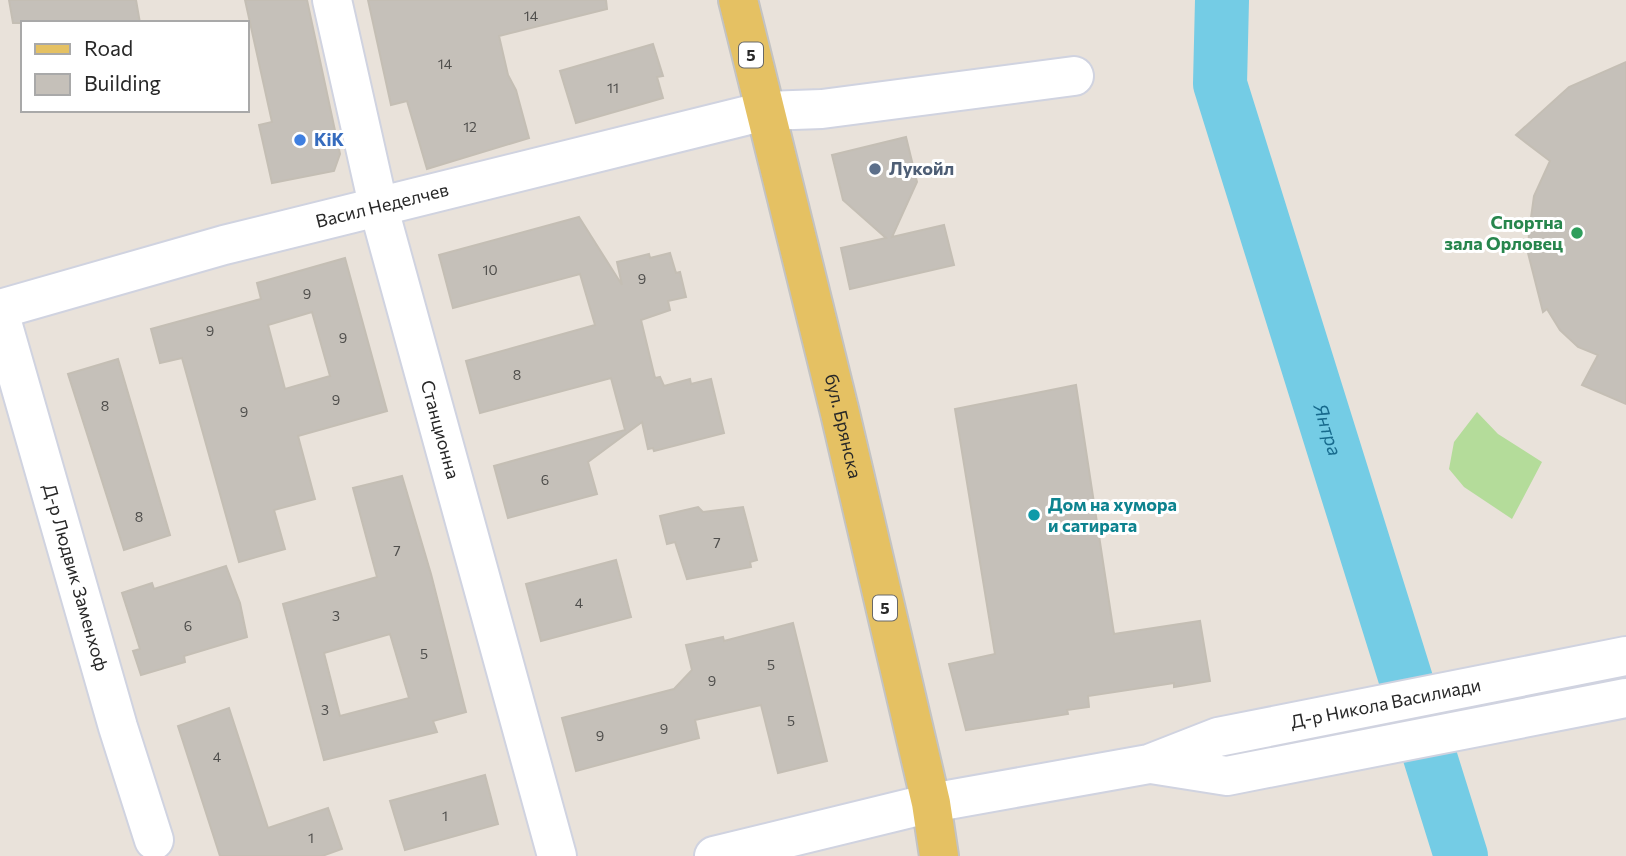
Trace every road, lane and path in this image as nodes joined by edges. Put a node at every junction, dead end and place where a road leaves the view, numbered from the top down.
1 (332, 0) edge
2 (738, 0) edge
3 (1074, 76) dead end
4 (765, 111) junction
5 (379, 209) junction
6 (0, 309) edge
7 (0, 315) edge
8 (1626, 656) edge
9 (1626, 698) edge
10 (1218, 737) junction
11 (1149, 764) junction
12 (1227, 776) junction
13 (931, 803) junction
14 (154, 839) dead end
15 (557, 856) edge
16 (714, 856) edge
17 (939, 856) edge

1 - 5 street, Станционна
2 - 4 main road, бул. Брянска / 5
3 - 4 street, Васил Неделчев
4 - 5 street, Васил Неделчев
4 - 13 main road, бул. Брянска / 5
5 - 6 street, Васил Неделчев
5 - 15 street, Станционна
7 - 14 street, Д-р Людвик Заменхоф
8 - 10 street, Д-р Никола Василиади
9 - 12 street, Д-р Никола Василиади
10 - 11 street, Д-р Никола Василиади
10 - 12 street
11 - 12 street, Д-р Никола Василиади
11 - 13 street, Д-р Никола Василиади
13 - 16 street, Д-р Никола Василиади
13 - 17 main road, бул. Брянска / 5

